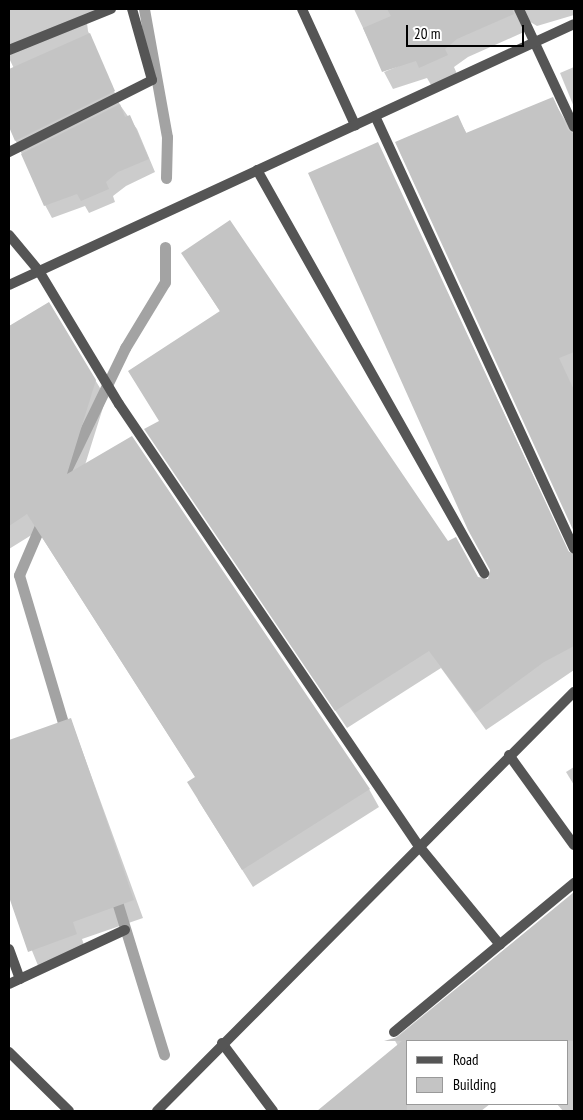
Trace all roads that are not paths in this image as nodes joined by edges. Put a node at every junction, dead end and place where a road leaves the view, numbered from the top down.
1 (111, 9) edge
2 (132, 9) edge
3 (302, 9) edge
4 (519, 9) edge
5 (574, 24) edge
6 (535, 42) junction
7 (9, 50) edge
8 (375, 116) junction
9 (355, 125) junction
10 (574, 127) edge
11 (9, 152) edge
12 (257, 170) junction
13 (9, 234) edge
14 (39, 271) junction
15 (9, 285) edge
16 (574, 548) edge
17 (484, 573) dead end
18 (574, 692) edge
19 (509, 755) junction
20 (418, 845) junction
21 (574, 845) edge
22 (574, 883) edge
23 (125, 930) dead end
24 (500, 945) junction
25 (9, 949) edge
26 (20, 979) junction
27 (9, 984) edge
28 (394, 1032) dead end
29 (222, 1043) junction
30 (9, 1052) edge
31 (69, 1111) edge
32 (156, 1111) edge
33 (273, 1111) edge

1 - 7 street
2 - 11 street
3 - 9 street
4 - 6 street
5 - 6 street
6 - 8 street
6 - 10 street
8 - 9 street
8 - 16 street
9 - 12 street
12 - 14 street
12 - 17 street
13 - 14 street
14 - 15 street
14 - 20 street
18 - 19 street
19 - 20 street
19 - 21 street
20 - 24 street
20 - 29 street
22 - 24 street
23 - 26 street
24 - 28 street
25 - 26 street
26 - 27 street
29 - 32 street
29 - 33 street
30 - 31 street

